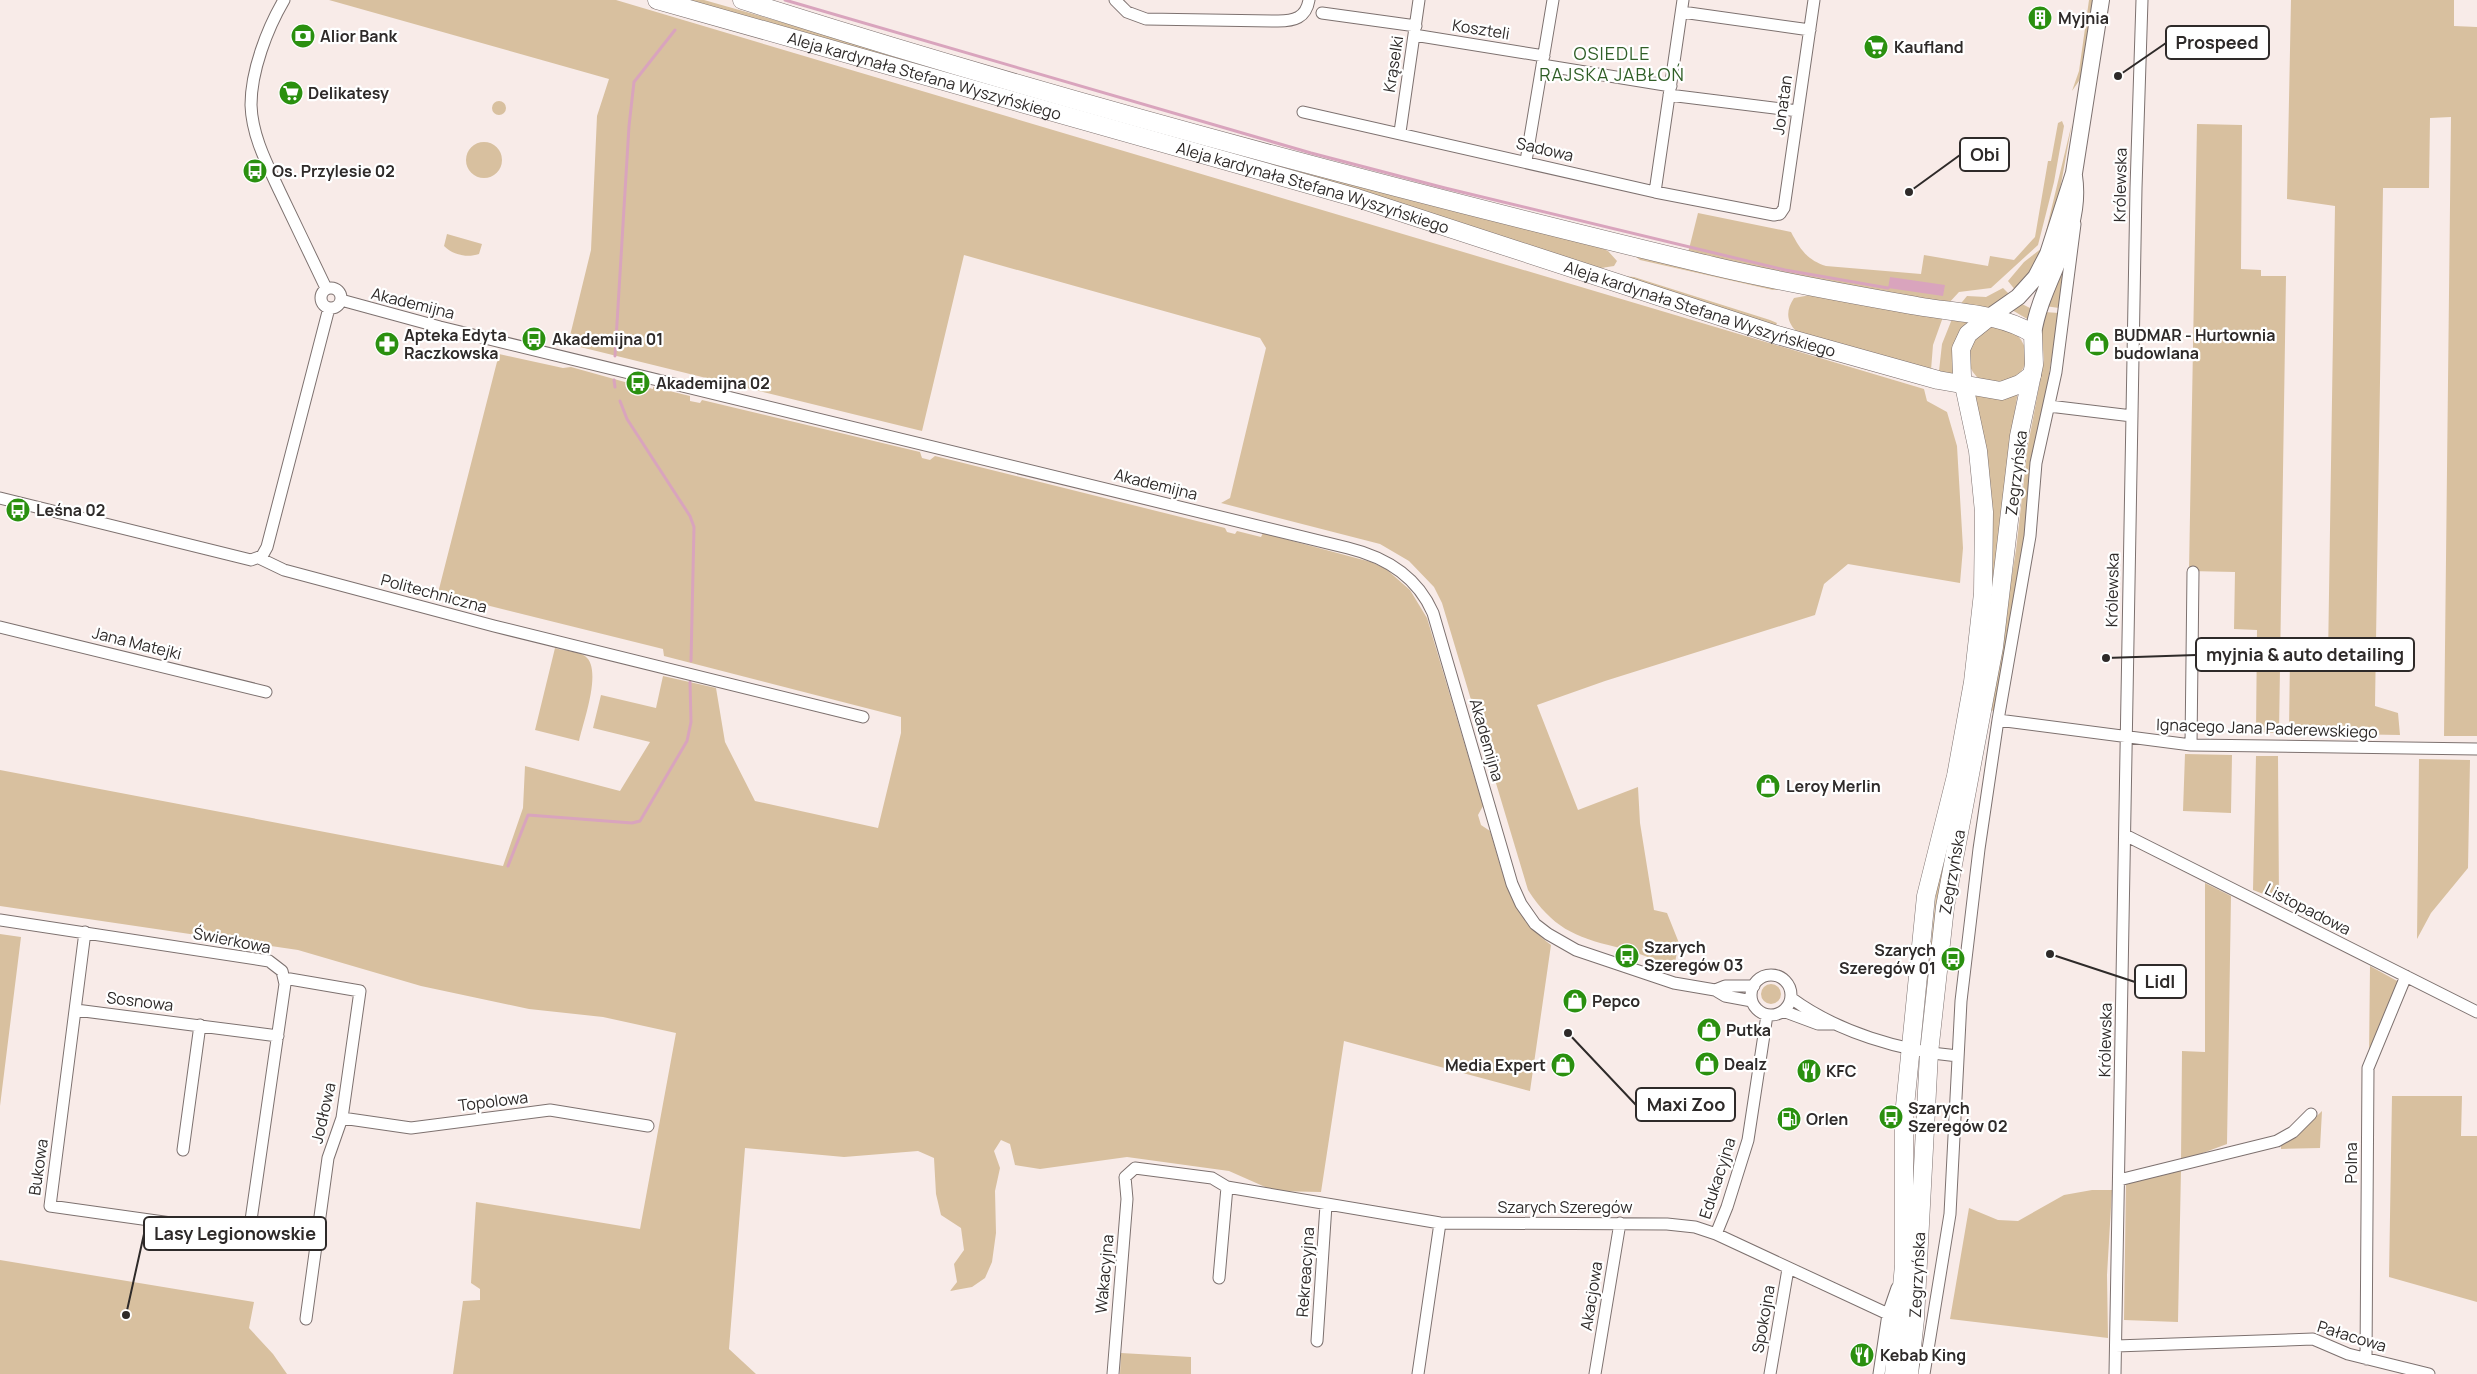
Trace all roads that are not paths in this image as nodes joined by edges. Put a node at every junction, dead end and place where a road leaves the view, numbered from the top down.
1 (284, 0) edge
2 (657, 0) edge
3 (742, 0) edge
4 (1115, 0) edge
5 (1309, 0) edge
6 (1419, 0) edge
7 (1553, 0) edge
8 (1684, 0) edge
9 (1814, 0) edge
10 (2101, 0) edge
11 (2142, 0) edge
12 (1682, 12) junction
13 (1322, 13) dead end
14 (1810, 30) junction
15 (1415, 31) junction
16 (1543, 60) junction
17 (1670, 90) junction
18 (1302, 112) dead end
19 (1798, 112) junction
20 (1400, 132) junction
21 (1526, 160) junction
22 (2074, 173) junction
23 (1655, 192) junction
24 (2074, 210) junction
25 (1780, 214) joint
26 (326, 288) junction
27 (341, 300) junction
28 (329, 308) junction
29 (1988, 318) junction
30 (2033, 334) junction
31 (2032, 375) junction
32 (1965, 386) junction
33 (2049, 406) junction
34 (2132, 416) junction
35 (0, 498) edge
36 (259, 558) junction
37 (2193, 572) dead end
38 (0, 626) edge
39 (266, 692) dead end
40 (863, 717) dead end
41 (1998, 720) junction
42 (2126, 738) junction
43 (2191, 745) junction
44 (2477, 749) edge
45 (2124, 836) junction
46 (0, 920) edge
47 (86, 932) junction
48 (2406, 976) junction
49 (284, 978) junction
50 (1754, 986) junction
51 (1715, 990) junction
52 (1791, 998) junction
53 (1752, 1001) junction
54 (76, 1010) junction
55 (1783, 1011) junction
56 (2477, 1012) edge
57 (1768, 1015) junction
58 (1837, 1024) junction
59 (200, 1025) junction
60 (278, 1036) junction
61 (1910, 1049) junction
62 (1929, 1053) junction
63 (1958, 1056) junction
64 (2311, 1114) dead end
65 (342, 1118) junction
66 (648, 1126) dead end
67 (183, 1150) dead end
68 (1125, 1177) joint
69 (2119, 1180) junction
70 (1227, 1187) junction
71 (1326, 1204) junction
72 (1440, 1223) junction
73 (1620, 1223) junction
74 (1716, 1234) junction
75 (1904, 1265) junction
76 (1788, 1268) junction
77 (1219, 1278) dead end
78 (1888, 1314) junction
79 (306, 1319) dead end
80 (1317, 1342) dead end
81 (2116, 1346) junction
82 (2366, 1358) junction
83 (1113, 1374) edge
84 (1418, 1374) edge
85 (1595, 1374) edge
86 (1770, 1374) edge
87 (1879, 1374) edge
88 (1894, 1374) edge
89 (1909, 1374) edge
90 (1924, 1374) edge
91 (2115, 1374) edge
92 (2429, 1374) edge

1 - 26 street
2 - 32 main road, Aleja kardynała Stefana Wyszyńskiego
3 - 29 main road, Aleja kardynała Stefana Wyszyńskiego
4 - 5 street
6 - 15 street, Krąselki
7 - 16 street
8 - 12 street
9 - 14 street, Jonatan
10 - 22 main road
11 - 34 street, Królewska
12 - 14 street
12 - 17 street
13 - 15 street, Koszteli
14 - 19 street, Jonatan
15 - 16 street, Koszteli
15 - 20 street, Krąselki
16 - 17 street, Koszteli
16 - 21 street
17 - 19 street, Koszteli
17 - 23 street
18 - 20 street, Sadowa
19 - 25 street, Jonatan
20 - 21 street, Sadowa
21 - 23 street, Sadowa
22 - 24 main road
22 - 29 main road
23 - 25 street, Sadowa
24 - 30 main road
24 - 33 street
26 - 27 street
26 - 28 street
27 - 28 street
27 - 51 street, Akademijna
28 - 36 street
29 - 30 main road
29 - 32 main road
30 - 31 main road
31 - 32 main road
31 - 62 main road, Zegrzyńska
32 - 61 main road, Zegrzyńska
33 - 34 street
33 - 41 street
34 - 42 street, Królewska
35 - 36 street, Politechniczna
36 - 40 street, Politechniczna
37 - 43 street
38 - 39 street, Jana Matejki
41 - 42 street, Ignacego Jana Paderewskiego
41 - 63 street
42 - 43 street, Ignacego Jana Paderewskiego
42 - 45 street, Królewska
43 - 44 street, Ignacego Jana Paderewskiego
45 - 48 street, Listopadowa
45 - 69 street, Królewska
46 - 47 street, Świerkowa
47 - 49 street, Świerkowa
47 - 54 street, Bukowa
48 - 56 street, Listopadowa
48 - 82 street, Polna
49 - 60 street
49 - 65 street, Jodłowa
50 - 51 street, Akademijna
50 - 52 street
50 - 53 street
51 - 53 street, Akademijna
52 - 55 street
52 - 58 street
53 - 57 street
54 - 59 street, Sosnowa
54 - 60 street, Bukowa
55 - 57 street
55 - 58 street
57 - 74 street, Edukacyjna
58 - 61 street
59 - 60 street, Sosnowa
59 - 67 street
61 - 62 street
61 - 75 main road, Zegrzyńska
62 - 63 street
62 - 89 main road, Zegrzyńska
63 - 90 street
64 - 69 street
65 - 66 street, Topolowa
65 - 79 street, Jodłowa
68 - 70 street, Szarych Szeregów
68 - 83 street, Wakacyjna
69 - 81 street, Królewska
70 - 71 street, Szarych Szeregów
70 - 77 street
71 - 72 street, Szarych Szeregów
71 - 80 street, Rekreacyjna
72 - 73 street, Szarych Szeregów
72 - 84 street
73 - 74 street, Szarych Szeregów
73 - 85 street, Akacjowa
74 - 76 street, Szarych Szeregów
75 - 78 street
75 - 88 main road, Zegrzyńska
76 - 78 street, Szarych Szeregów
76 - 86 street, Spokojna
78 - 87 street
81 - 82 street, Pałacowa
81 - 91 street, Królewska
82 - 92 street, Pałacowa

